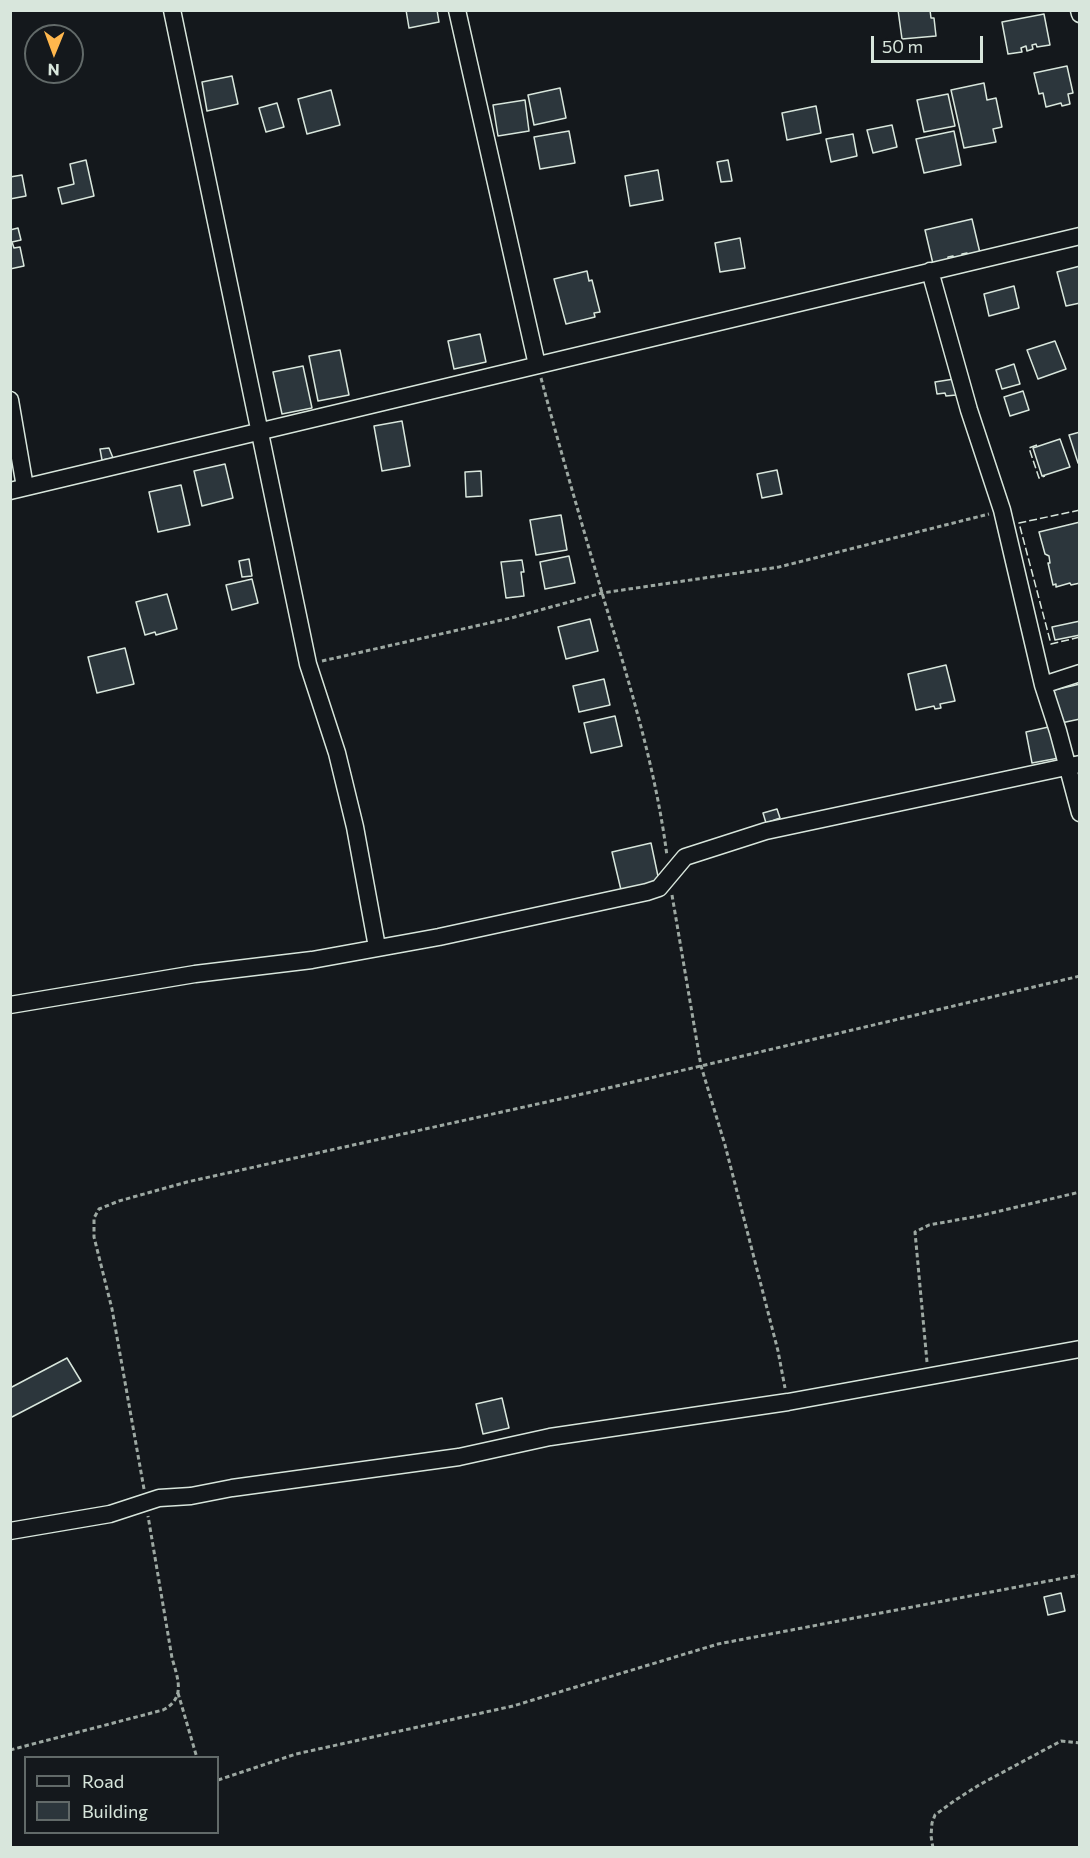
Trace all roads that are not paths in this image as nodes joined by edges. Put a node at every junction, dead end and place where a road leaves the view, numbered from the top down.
1 (172, 10) edge
2 (457, 10) edge
3 (1080, 236) edge
4 (930, 271) junction
5 (537, 365) junction
6 (10, 400) edge
7 (260, 431) junction
8 (18, 489) edge
9 (1080, 673) edge
10 (1043, 685) junction
11 (1073, 765) edge
12 (1080, 813) edge
13 (377, 947) junction
14 (10, 1005) edge
15 (1080, 1349) edge
16 (10, 1531) edge

1 - 7 street
2 - 5 street
3 - 4 street
4 - 5 street
4 - 10 street
5 - 7 street
6 - 8 street
7 - 8 street
7 - 13 street
9 - 10 street
10 - 11 street
11 - 12 street
11 - 13 street
13 - 14 street
15 - 16 street

